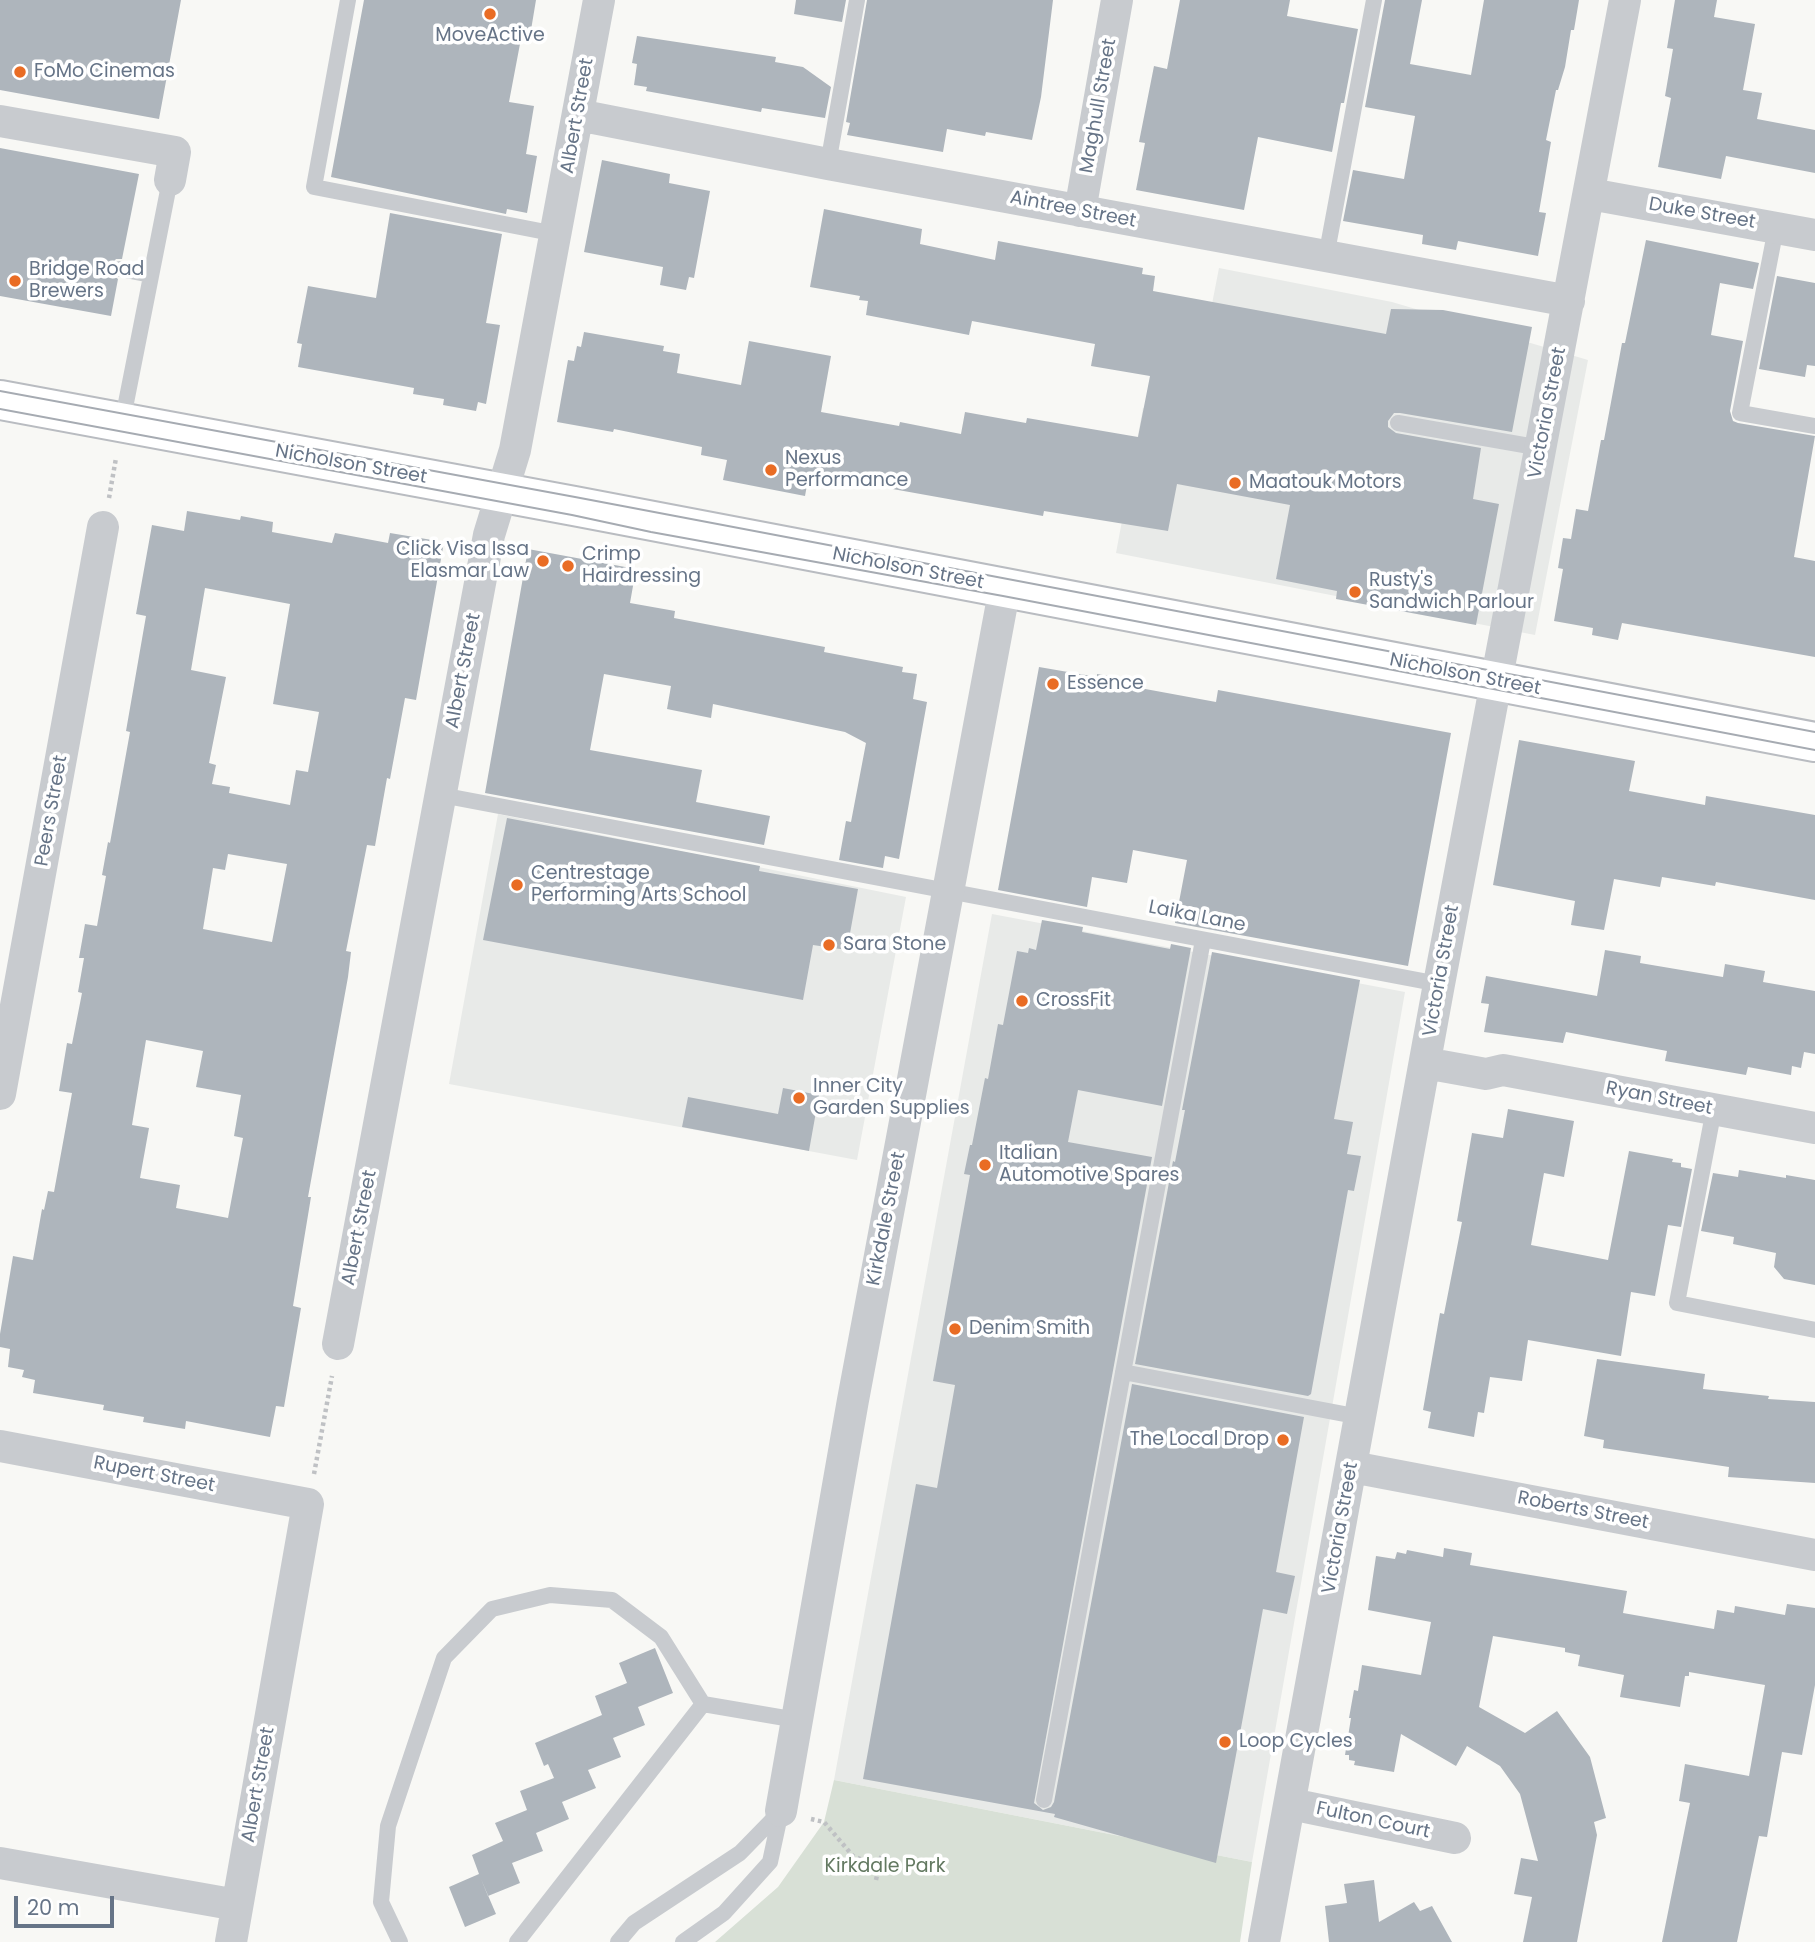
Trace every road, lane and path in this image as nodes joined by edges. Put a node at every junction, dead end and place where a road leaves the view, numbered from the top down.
1 (348, 0) edge
2 (599, 0) edge
3 (857, 0) edge
4 (1117, 0) edge
5 (1374, 0) edge
6 (1625, 0) edge
7 (578, 115) junction
8 (0, 121) edge
9 (828, 164) junction
10 (170, 180) joint
11 (1590, 194) junction
12 (1080, 211) junction
13 (1776, 228) junction
14 (556, 234) junction
15 (1815, 235) edge
16 (1326, 257) junction
17 (120, 269) dead end
18 (152, 275) junction
19 (1569, 301) junction
20 (0, 400) edge
21 (122, 423) junction
22 (1398, 423) dead end
23 (1815, 426) edge
24 (1541, 448) junction
25 (501, 492) junction
26 (103, 527) joint
27 (1005, 587) junction
28 (1497, 681) junction
29 (1815, 742) edge
30 (441, 794) junction
31 (948, 892) junction
32 (1203, 940) junction
33 (1438, 984) junction
34 (1427, 1055) junction
35 (0, 1094) edge
36 (1714, 1109) junction
37 (1815, 1128) edge
38 (1815, 1330) edge
39 (338, 1344) joint
40 (1123, 1372) junction
41 (1360, 1417) junction
42 (0, 1446) edge
43 (1352, 1467) junction
44 (308, 1504) junction
45 (1815, 1556) edge
46 (703, 1704) junction
47 (797, 1720) junction
48 (1044, 1800) dead end
49 (1291, 1804) junction
50 (781, 1811) junction
51 (1455, 1838) dead end
52 (882, 1853) dead end
53 (0, 1863) edge
54 (881, 1867) junction
55 (876, 1880) dead end
56 (237, 1905) junction
57 (231, 1942) edge
58 (400, 1942) edge
59 (517, 1942) edge
60 (618, 1942) edge
61 (683, 1942) edge
62 (1264, 1942) edge

1 - 14 lane
2 - 7 street, Albert Street
3 - 9 lane
4 - 12 street, Maghull Street
5 - 16 lane
6 - 11 street, Victoria Street
7 - 9 street, Aintree Street
7 - 14 street, Albert Street
8 - 10 street
9 - 12 street, Aintree Street
10 - 18 lane
11 - 13 street, Duke Street
11 - 19 street, Victoria Street
12 - 16 street, Aintree Street
13 - 15 street, Duke Street
13 - 23 lane
14 - 25 street, Albert Street
16 - 19 street, Aintree Street
17 - 18 lane
18 - 21 lane
19 - 24 street, Victoria Street
20 - 21 main road, Nicholson Street
21 - 25 main road, Nicholson Street
21 - 26 path
22 - 24 lane
24 - 28 street, Victoria Street
25 - 27 main road, Nicholson Street
25 - 30 street, Albert Street
26 - 35 street, Peers Street
27 - 28 main road, Nicholson Street
27 - 31 street, Kirkdale Street
28 - 29 main road, Nicholson Street
28 - 33 street, Victoria Street
30 - 31 lane, Laika Lane
30 - 39 street, Albert Street
31 - 32 lane, Laika Lane
31 - 47 street, Kirkdale Street
32 - 33 lane, Laika Lane
32 - 40 lane
33 - 34 street, Victoria Street
34 - 36 street, Ryan Street
34 - 41 street, Victoria Street
36 - 37 street, Ryan Street
36 - 38 lane
39 - 44 path
40 - 41 lane
40 - 48 lane
41 - 43 street, Victoria Street
42 - 44 street, Rupert Street
43 - 45 street, Roberts Street
43 - 49 street, Victoria Street
44 - 56 street, Albert Street
46 - 47 lane
46 - 58 lane
46 - 59 lane
47 - 50 street, Kirkdale Street
49 - 51 street, Fulton Court
49 - 62 street, Victoria Street
50 - 54 path
50 - 60 lane
50 - 61 lane
52 - 54 path
53 - 56 street
54 - 55 path
56 - 57 street, Albert Street

